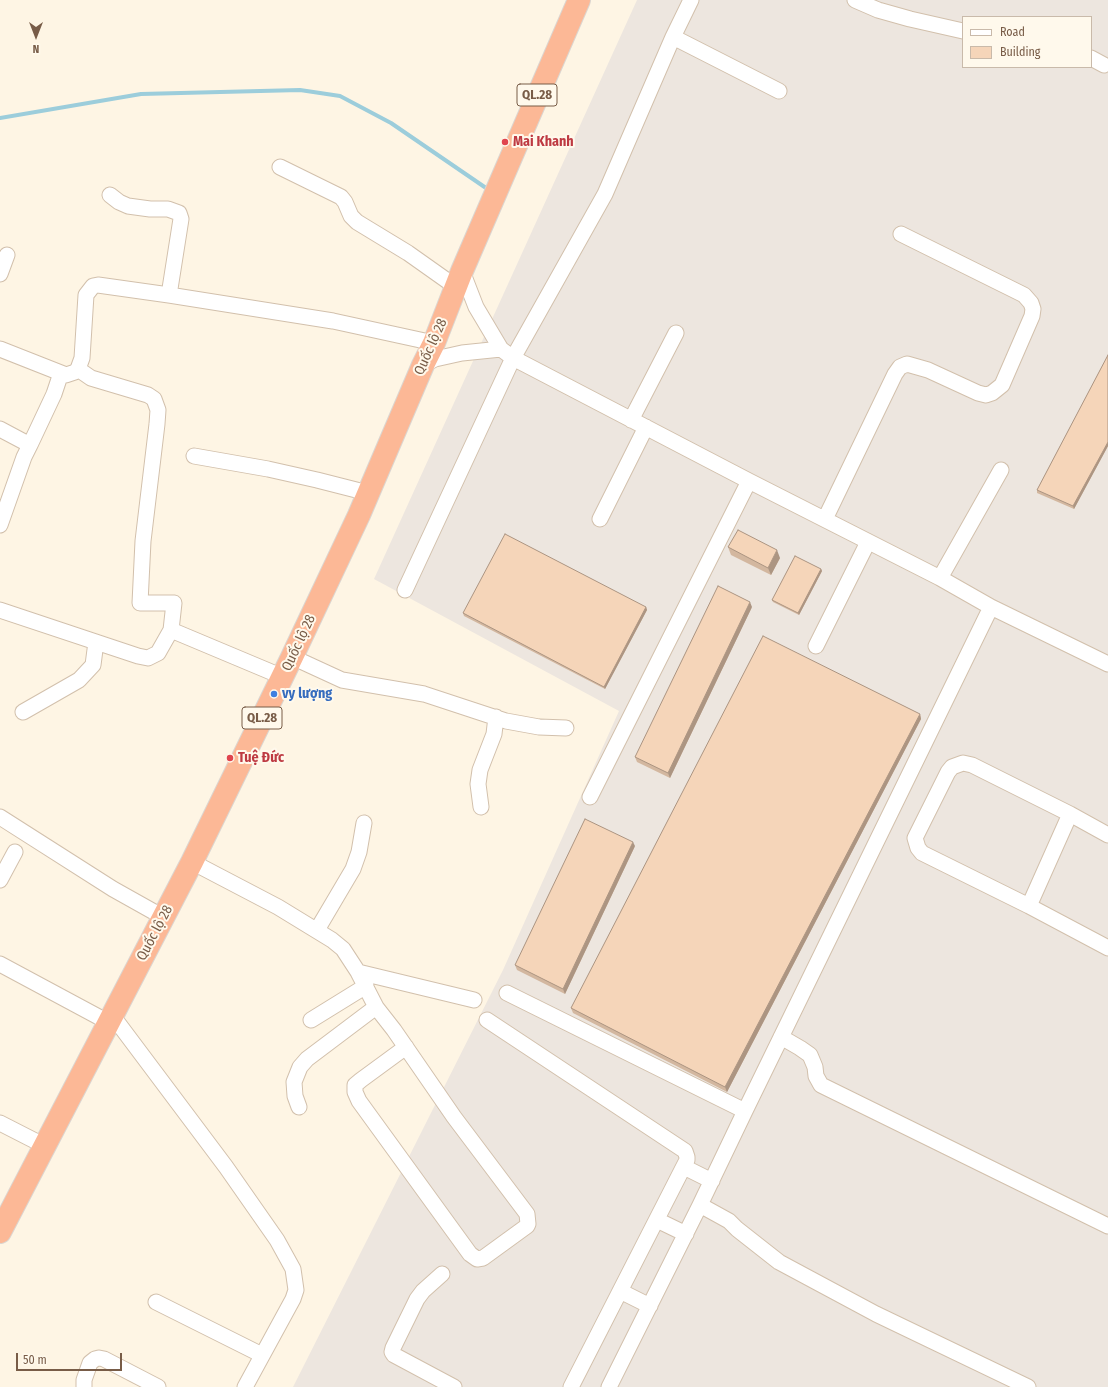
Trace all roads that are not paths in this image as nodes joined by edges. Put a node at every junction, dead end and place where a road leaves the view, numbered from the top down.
1 (578, 0) edge
2 (691, 0) edge
3 (855, 0) edge
4 (962, 31) edge
5 (673, 37) junction
6 (1092, 59) edge
7 (1104, 65) dead end
8 (779, 91) dead end
9 (280, 167) dead end
10 (110, 195) dead end
11 (901, 234) dead end
12 (8, 255) dead end
13 (0, 274) edge
14 (459, 279) junction
15 (169, 295) junction
16 (676, 333) dead end
17 (434, 342) junction
18 (0, 348) edge
19 (501, 349) junction
20 (513, 358) junction
21 (423, 366) junction
22 (78, 369) junction
23 (61, 373) junction
24 (631, 420) junction
25 (646, 427) junction
26 (0, 429) edge
27 (30, 446) junction
28 (194, 456) dead end
29 (1001, 470) dead end
30 (749, 481) junction
31 (368, 493) junction
32 (600, 519) dead end
33 (825, 519) junction
34 (0, 525) edge
35 (868, 542) junction
36 (940, 578) junction
37 (405, 590) dead end
38 (991, 607) junction
39 (0, 610) edge
40 (171, 630) junction
41 (96, 642) junction
42 (816, 646) dead end
43 (292, 657) junction
44 (1108, 664) edge
45 (283, 677) junction
46 (23, 712) dead end
47 (496, 717) junction
48 (566, 728) dead end
49 (590, 797) dead end
50 (481, 806) dead end
51 (1070, 814) junction
52 (0, 817) edge
53 (364, 823) dead end
54 (1108, 835) edge
55 (15, 852) dead end
56 (192, 862) junction
57 (0, 880) edge
58 (1029, 906) junction
59 (164, 917) junction
60 (317, 930) junction
61 (1108, 948) edge
62 (0, 964) edge
63 (358, 972) junction
64 (366, 986) junction
65 (507, 993) dead end
66 (474, 1000) dead end
67 (376, 1007) junction
68 (110, 1018) junction
69 (311, 1020) dead end
70 (487, 1020) dead end
71 (781, 1037) junction
72 (406, 1047) junction
73 (299, 1107) dead end
74 (745, 1111) junction
75 (0, 1123) edge
76 (45, 1146) junction
77 (684, 1167) junction
78 (712, 1181) junction
79 (700, 1205) junction
80 (657, 1220) junction
81 (1108, 1226) edge
82 (0, 1232) edge
83 (686, 1234) junction
84 (442, 1274) dead end
85 (620, 1292) junction
86 (156, 1302) dead end
87 (650, 1306) junction
88 (262, 1356) junction
89 (84, 1387) edge
90 (158, 1387) edge
91 (245, 1387) edge
92 (454, 1387) edge
93 (572, 1387) edge
94 (609, 1387) edge
95 (1028, 1387) edge

1 - 14 highway, Quốc lộ 28 / QL.28
2 - 5 street
3 - 4 street
5 - 8 street
5 - 20 street
6 - 7 street
9 - 14 street
10 - 15 street
11 - 33 street
12 - 13 street
14 - 17 highway, Quốc lộ 28 / QL.28
14 - 19 street
15 - 17 street
15 - 22 street
16 - 24 street
17 - 21 highway, Quốc lộ 28 / QL.28
18 - 23 street
19 - 20 street
19 - 21 street
20 - 24 street
20 - 37 street
21 - 31 highway, Quốc lộ 28 / QL.28
22 - 23 street
22 - 40 street
23 - 27 street
24 - 25 street
25 - 30 street
25 - 32 street
26 - 27 street
27 - 34 street
28 - 31 street
29 - 36 street
30 - 33 street
30 - 49 street
31 - 43 highway, Quốc lộ 28 / QL.28
33 - 35 street
35 - 36 street
35 - 42 street
36 - 38 street
38 - 44 street
38 - 71 street
39 - 41 street
40 - 41 street
40 - 45 street
41 - 46 street
43 - 45 highway, Quốc lộ 28 / QL.28
43 - 47 street
45 - 56 highway, Quốc lộ 28 / QL.28
47 - 48 street
47 - 50 street
51 - 54 street
51 - 58 street
51 - 58 street
52 - 59 street
53 - 60 street
55 - 57 street
56 - 59 highway, Quốc lộ 28 / QL.28
56 - 60 street
58 - 61 street
59 - 68 highway, Quốc lộ 28 / QL.28
60 - 63 street
62 - 68 street
63 - 64 street
63 - 66 street
64 - 67 street
64 - 69 street
65 - 74 street
67 - 72 street
67 - 73 street
68 - 76 highway, Quốc lộ 28 / QL.28
68 - 88 street
70 - 77 street
71 - 74 street
71 - 81 street
72 - 72 street
74 - 78 street
75 - 76 street
76 - 82 highway, Quốc lộ 28 / QL.28
77 - 78 street
77 - 80 street
78 - 79 street
79 - 83 street
79 - 95 street
80 - 83 street
80 - 85 street
83 - 87 street
84 - 92 street
85 - 87 street
85 - 93 street
86 - 88 street
87 - 94 street
88 - 91 street
89 - 90 street

